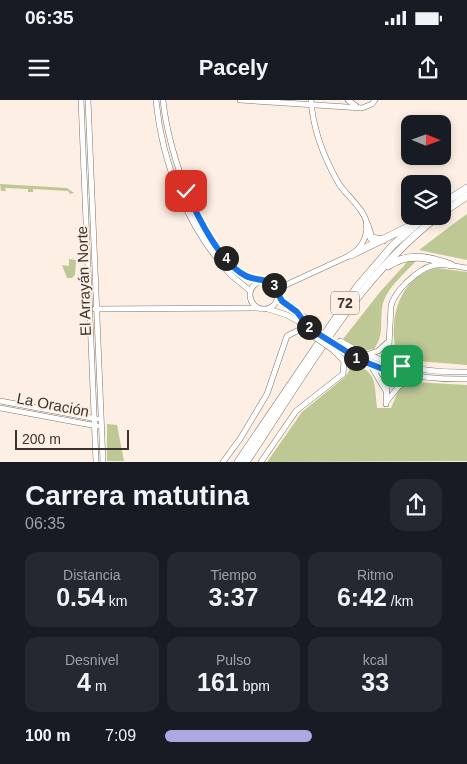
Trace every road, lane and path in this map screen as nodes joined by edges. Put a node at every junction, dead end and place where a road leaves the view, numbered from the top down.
1 (81, 100) edge
2 (88, 100) edge
3 (156, 100) edge
4 (163, 100) edge
5 (240, 100) edge
6 (348, 100) edge
7 (375, 100) edge
8 (311, 102) edge
9 (356, 107) junction
10 (467, 188) edge
11 (467, 196) edge
12 (451, 198) edge
13 (451, 207) edge
14 (367, 225) junction
15 (411, 225) edge
16 (416, 225) edge
17 (427, 225) edge
18 (384, 240) junction
19 (351, 254) junction
20 (451, 265) junction
21 (467, 268) edge
22 (377, 273) junction
23 (261, 281) junction
24 (277, 292) junction
25 (250, 294) junction
26 (238, 307) junction
27 (258, 308) junction
28 (268, 308) junction
29 (90, 309) junction
30 (97, 309) junction
31 (311, 325) junction
32 (314, 334) junction
33 (389, 340) junction
34 (337, 346) junction
35 (389, 349) junction
36 (366, 355) junction
37 (388, 362) junction
38 (369, 364) junction
39 (402, 366) junction
40 (388, 371) junction
41 (467, 372) edge
42 (419, 377) junction
43 (467, 379) edge
44 (386, 392) junction
45 (0, 401) edge
46 (0, 408) edge
47 (94, 418) junction
48 (102, 420) junction
49 (94, 426) junction
50 (102, 427) junction
51 (241, 460) edge
52 (96, 462) edge
53 (104, 462) edge
54 (223, 462) edge
55 (261, 462) edge

1 - 29 street, El Arrayán Norte
2 - 30 street, El Arrayán Norte
3 - 25 street
4 - 23 street
5 - 8 street
6 - 9 street
7 - 9 street
8 - 9 street
8 - 14 street
10 - 12 highway
11 - 13 highway
14 - 18 highway
14 - 19 street
15 - 18 highway
16 - 51 highway, 72
17 - 22 highway, 72
18 - 19 highway
19 - 24 street
20 - 21 street
20 - 22 highway
20 - 33 street
22 - 51 highway, 72
23 - 24 street
23 - 25 street
24 - 28 street
24 - 31 street
25 - 26 street
25 - 27 street
26 - 27 street
26 - 30 street
27 - 28 street
28 - 31 street
29 - 30 street
29 - 47 street, El Arrayán Norte
30 - 48 street, El Arrayán Norte
31 - 32 street
32 - 34 street, bridge
32 - 54 street
33 - 35 street
33 - 36 street
34 - 36 street
34 - 38 street
34 - 55 street
35 - 37 street
35 - 39 street
36 - 37 street
37 - 39 street
37 - 40 street
38 - 40 street
38 - 44 street
39 - 41 street
40 - 42 street
40 - 44 street
42 - 43 street
42 - 44 street
45 - 47 street, La Oración
46 - 49 street, La Oración
47 - 48 street, La Oración
47 - 49 street, El Arrayán Norte
48 - 50 street, El Arrayán Norte
49 - 50 street, La Oración
49 - 52 street, El Arrayán Norte
50 - 53 street, El Arrayán Norte

